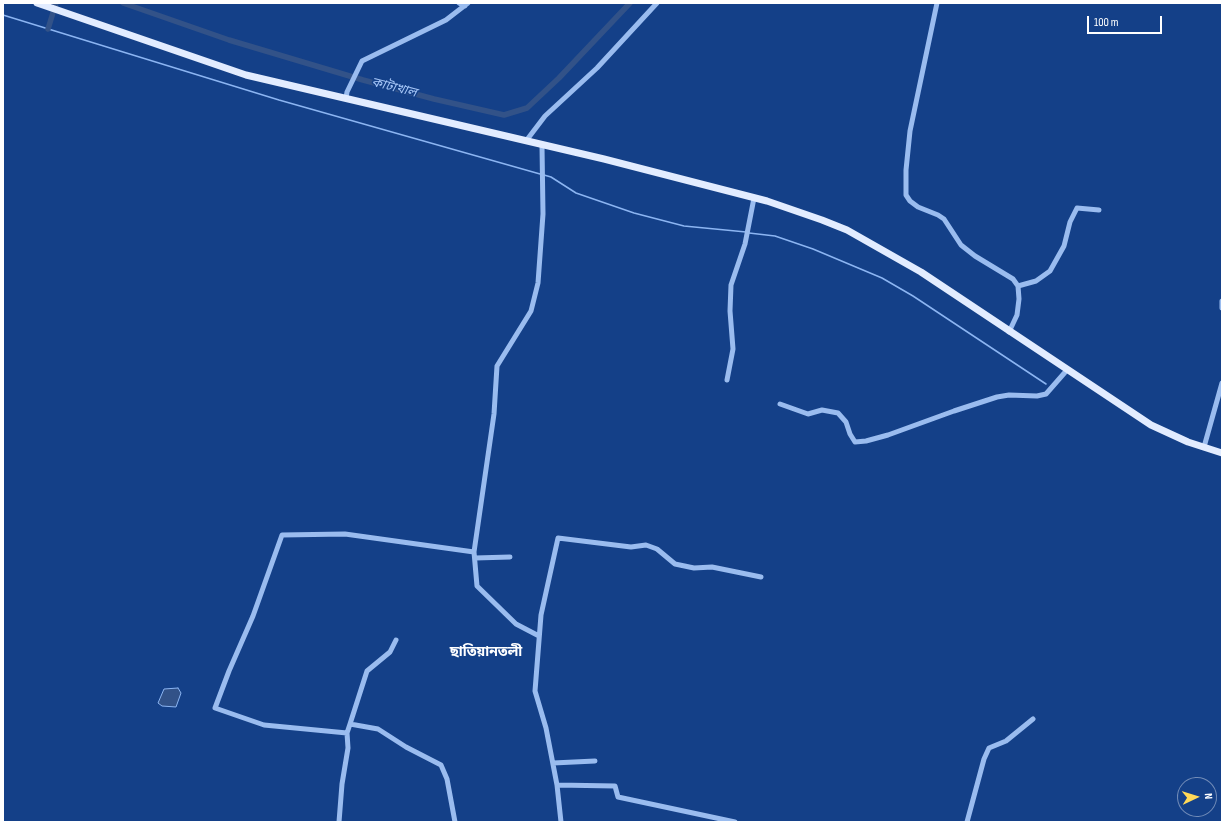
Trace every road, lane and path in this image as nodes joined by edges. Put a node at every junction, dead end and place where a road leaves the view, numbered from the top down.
1 (459, 3) edge
2 (657, 3) edge
3 (937, 3) edge
4 (39, 4) edge
5 (466, 5) edge
6 (346, 95) junction
7 (526, 141) junction
8 (542, 146) junction
9 (754, 198) junction
10 (1099, 210) dead end
11 (1018, 286) junction
12 (1222, 301) edge
13 (1222, 308) edge
14 (1009, 332) junction
15 (1067, 370) junction
16 (727, 380) dead end
17 (1222, 383) edge
18 (780, 404) dead end
19 (1204, 447) junction
20 (1222, 453) edge
21 (474, 555) junction
22 (510, 557) dead end
23 (761, 577) dead end
24 (539, 636) junction
25 (396, 640) dead end
26 (1033, 719) dead end
27 (350, 724) junction
28 (347, 733) junction
29 (595, 760) dead end
30 (553, 763) junction
31 (557, 784) junction
32 (339, 822) edge
33 (455, 822) edge
34 (561, 822) edge
35 (735, 822) edge
36 (967, 822) edge

1 - 5 street
2 - 7 street
3 - 11 street
4 - 6 main road
5 - 6 street
6 - 7 main road
7 - 8 main road
8 - 9 main road
8 - 21 street
9 - 14 main road
9 - 16 street
10 - 11 street
11 - 14 street
12 - 13 street
14 - 15 main road
15 - 18 street
15 - 19 main road
17 - 19 street
19 - 20 main road
21 - 22 street
21 - 24 street
21 - 28 street
23 - 24 street
24 - 30 street
25 - 27 street
26 - 36 street
27 - 28 street
27 - 33 street
28 - 32 street
29 - 30 street
30 - 31 street
31 - 34 street
31 - 35 street

